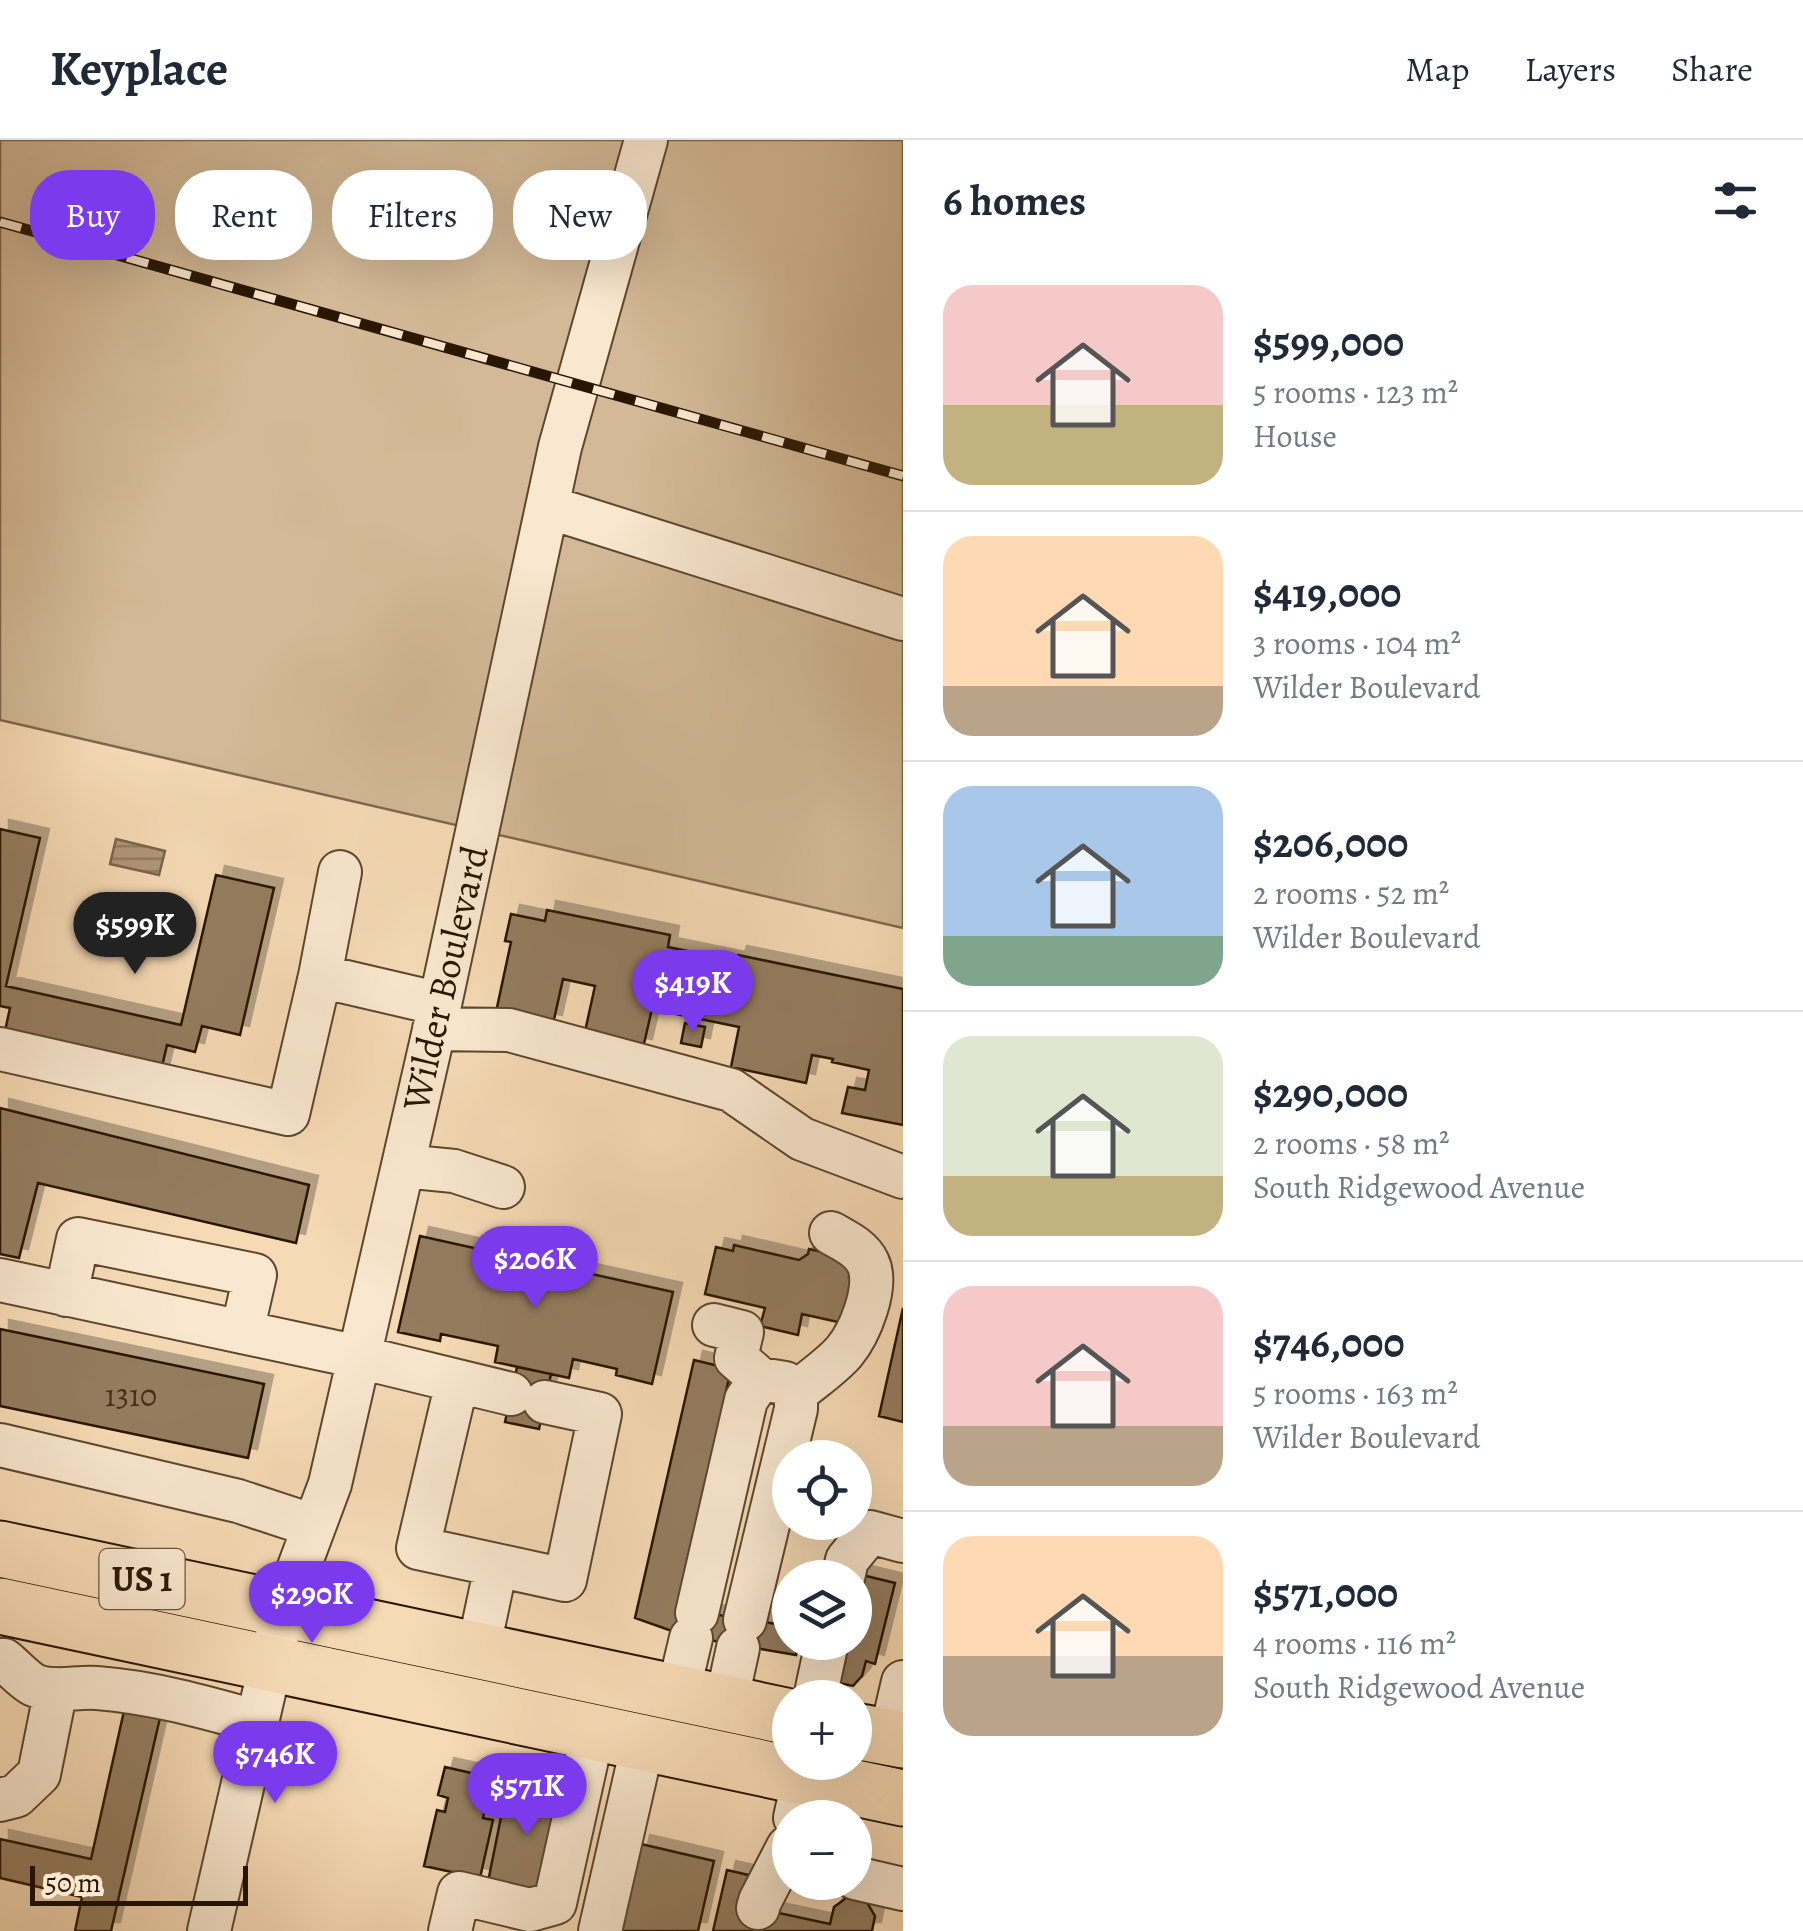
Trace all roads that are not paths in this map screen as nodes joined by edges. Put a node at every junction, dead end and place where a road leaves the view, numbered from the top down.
1 (646, 140) edge
2 (548, 506) junction
3 (903, 618) edge
4 (340, 872) dead end
5 (320, 976) junction
6 (437, 1016) junction
7 (0, 1049) edge
8 (403, 1166) junction
9 (903, 1177) edge
10 (503, 1187) dead end
11 (832, 1233) dead end
12 (0, 1280) edge
13 (66, 1295) junction
14 (714, 1326) dead end
15 (242, 1332) junction
16 (359, 1358) junction
17 (457, 1382) junction
18 (778, 1386) junction
19 (0, 1445) edge
20 (314, 1526) junction
21 (903, 1541) edge
22 (0, 1549) edge
23 (847, 1560) edge
24 (496, 1566) junction
25 (284, 1610) junction
26 (113, 1631) junction
27 (5, 1634) edge
28 (478, 1651) junction
29 (270, 1665) junction
30 (903, 1682) edge
31 (100, 1688) junction
32 (56, 1689) junction
33 (702, 1698) junction
34 (772, 1713) edge
35 (258, 1722) junction
36 (883, 1736) edge
37 (618, 1738) junction
38 (903, 1798) edge
39 (0, 1800) edge
40 (872, 1806) edge
41 (772, 1816) edge
42 (772, 1873) edge
43 (872, 1882) edge
44 (903, 1888) edge
45 (758, 1908) dead end
46 (527, 1920) edge
47 (209, 1931) edge
48 (450, 1931) edge
49 (600, 1931) edge

1 - 2 street, Wilder Boulevard
2 - 3 street
2 - 6 street, Wilder Boulevard
4 - 5 street
5 - 6 street
5 - 7 street
6 - 8 street, Wilder Boulevard
6 - 9 street
8 - 10 street
8 - 16 street, Wilder Boulevard
11 - 18 street
12 - 13 street
13 - 15 street
13 - 15 street
14 - 18 street
15 - 16 street
16 - 17 street
16 - 20 street, Wilder Boulevard
17 - 24 street
17 - 24 street
18 - 33 street
18 - 33 street
19 - 20 street
20 - 25 street, Wilder Boulevard
21 - 23 street
22 - 25 main road, US 1
24 - 28 street
25 - 28 main road, US 1
25 - 29 street, Wilder Boulevard
26 - 27 main road, US 1
26 - 29 main road, US 1
26 - 31 street
27 - 32 street
28 - 33 main road, US 1
29 - 35 street, Wilder Boulevard
29 - 37 main road, US 1
30 - 36 street
31 - 32 street
31 - 35 street
32 - 39 street
33 - 34 main road, US 1
35 - 47 street, Wilder Boulevard
37 - 41 main road, US 1
37 - 46 street
37 - 49 street
38 - 40 main road, US 1
42 - 45 street
43 - 44 street
46 - 48 street

